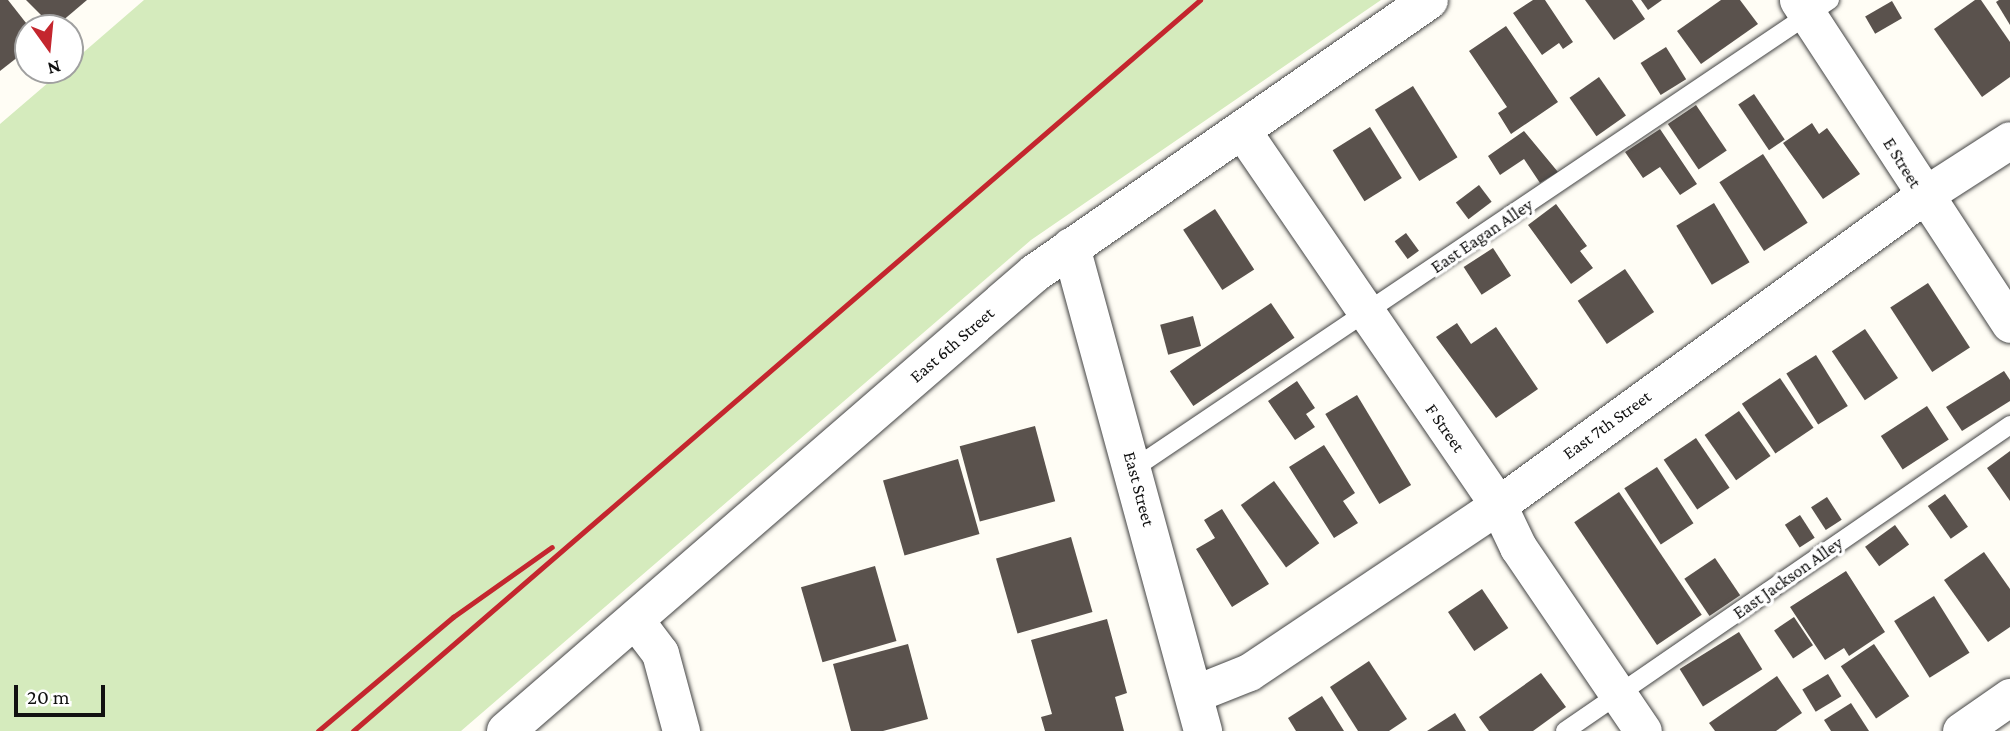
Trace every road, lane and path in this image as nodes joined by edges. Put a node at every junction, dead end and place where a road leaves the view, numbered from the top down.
1 (1429, 0) edge
2 (1812, 5) edge
3 (1241, 129) junction
4 (2010, 140) edge
5 (1923, 196) junction
6 (1071, 247) junction
7 (1367, 314) junction
8 (2010, 324) edge
9 (2010, 425) edge
10 (1133, 469) junction
11 (1498, 505) junction
12 (635, 620) junction
13 (1194, 694) junction
14 (1619, 695) junction
15 (2010, 697) edge
16 (506, 731) edge
17 (681, 731) edge
18 (1203, 731) edge
19 (1565, 731) edge
20 (1643, 731) edge
21 (1961, 731) edge

1 - 3 street, East 6th Street
2 - 5 street, E Street
2 - 7 lane, East Eagan Alley
3 - 6 street, East 6th Street
3 - 7 street, F Street
4 - 5 street, East 7th Street
5 - 8 street, E Street
5 - 11 street, East 7th Street
6 - 10 street, East Street
6 - 12 street, East 6th Street
7 - 10 lane, East Eagan Alley
7 - 11 street, F Street
9 - 14 lane, East Jackson Alley
10 - 13 street, East Street
11 - 13 street, East 7th Street
11 - 14 street, F Street
12 - 16 street, East 6th Street
12 - 17 street
13 - 18 street, East Street
14 - 19 lane, East Jackson Alley
14 - 20 street, F Street
15 - 21 street

